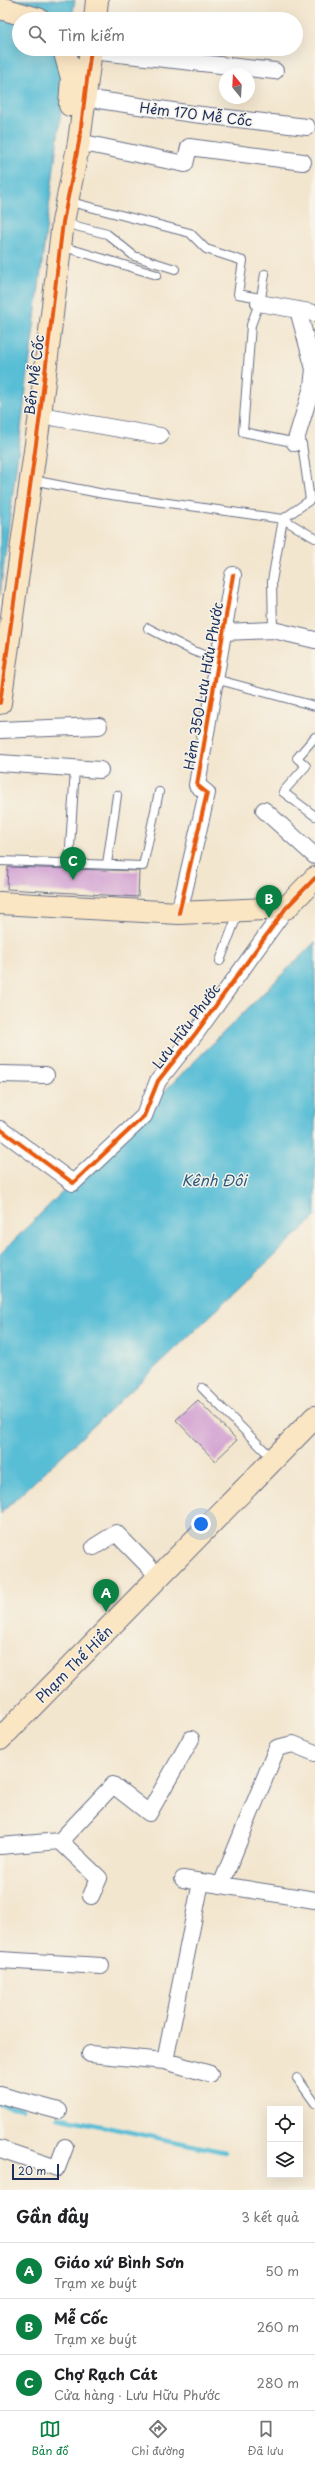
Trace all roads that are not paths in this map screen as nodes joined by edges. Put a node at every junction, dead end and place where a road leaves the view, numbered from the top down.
1 (97, 0) edge
2 (0, 8) edge
3 (14, 12) edge
4 (96, 12) edge
5 (66, 56) edge
6 (89, 56) edge
7 (144, 56) edge
8 (275, 71) dead end
9 (77, 100) junction
10 (307, 127) dead end
11 (79, 142) junction
12 (303, 162) dead end
13 (65, 212) junction
14 (60, 246) junction
15 (175, 269) dead end
16 (265, 274) dead end
17 (157, 275) dead end
18 (260, 300) junction
19 (298, 310) junction
20 (315, 313) edge
21 (40, 415) junction
22 (160, 436) dead end
23 (295, 443) junction
24 (31, 480) junction
25 (283, 519) junction
26 (315, 538) edge
27 (233, 575) dead end
28 (148, 628) dead end
29 (273, 630) junction
30 (223, 632) junction
31 (315, 640) edge
32 (218, 660) junction
33 (215, 679) junction
34 (0, 703) edge
35 (315, 706) edge
36 (99, 726) dead end
37 (0, 730) edge
38 (315, 737) edge
39 (0, 763) edge
40 (75, 768) junction
41 (100, 770) dead end
42 (159, 792) dead end
43 (117, 795) dead end
44 (264, 810) dead end
45 (315, 816) edge
46 (315, 856) edge
47 (0, 861) edge
48 (69, 863) junction
49 (107, 864) junction
50 (315, 878) edge
51 (0, 903) edge
52 (286, 908) junction
53 (239, 910) junction
54 (179, 913) junction
55 (220, 961) dead end
56 (0, 1074) edge
57 (46, 1075) dead end
58 (0, 1129) edge
59 (202, 1388) dead end
60 (315, 1418) edge
61 (274, 1460) junction
62 (94, 1547) dead end
63 (160, 1578) junction
64 (0, 1739) edge
65 (191, 1739) dead end
66 (315, 1753) edge
67 (60, 1841) junction
68 (0, 1846) edge
69 (183, 1879) dead end
70 (201, 1882) junction
71 (221, 1885) junction
72 (91, 1896) dead end
73 (315, 1900) edge
74 (0, 1960) edge
75 (101, 1966) dead end
76 (90, 2054) dead end
77 (165, 2061) junction
78 (210, 2074) dead end
79 (298, 2078) dead end
80 (0, 2095) edge
81 (315, 2103) edge
82 (58, 2111) dead end
83 (65, 2147) dead end
84 (0, 2149) edge

1 - 4 street
2 - 3 street
5 - 9 street
6 - 9 street
7 - 8 street
9 - 10 street, Hẻm 170 Mễ Cốc
9 - 11 street
11 - 12 street
11 - 13 street, Bến Mễ Cốc
13 - 14 street, Bến Mễ Cốc
13 - 15 lane
13 - 18 lane
14 - 17 lane
14 - 21 street, Bến Mễ Cốc
16 - 18 lane
18 - 19 street
18 - 23 lane
19 - 20 street
19 - 23 street
21 - 22 street
21 - 24 street, Bến Mễ Cốc
23 - 25 lane
24 - 25 lane
24 - 34 street, Bến Mễ Cốc
25 - 26 lane
25 - 29 lane
27 - 30 street, Hẻm 350 Lưu Hữu Phước
28 - 32 lane
29 - 30 street
29 - 31 street
30 - 32 street, Hẻm 350 Lưu Hữu Phước
32 - 33 street, Hẻm 350 Lưu Hữu Phước
33 - 35 lane
33 - 54 street, Hẻm 350 Lưu Hữu Phước
36 - 37 street
38 - 45 lane
39 - 40 street
40 - 41 street
40 - 48 lane
42 - 49 lane
43 - 49 lane
44 - 46 street
47 - 48 lane
48 - 49 lane
50 - 52 street, Lưu Hữu Phước
51 - 54 street
52 - 53 street
52 - 58 street, Lưu Hữu Phước
53 - 54 street
53 - 55 lane
56 - 57 street
59 - 61 lane
60 - 61 street, Phạm Thế Hiển
61 - 63 street, Phạm Thế Hiển
62 - 63 street
63 - 64 street, Phạm Thế Hiển
65 - 67 street
66 - 71 street
67 - 68 street
67 - 72 street
69 - 70 street
70 - 71 street
70 - 77 street
71 - 73 street
74 - 75 street
76 - 77 street
77 - 78 street
79 - 81 lane
80 - 82 street
83 - 84 street

